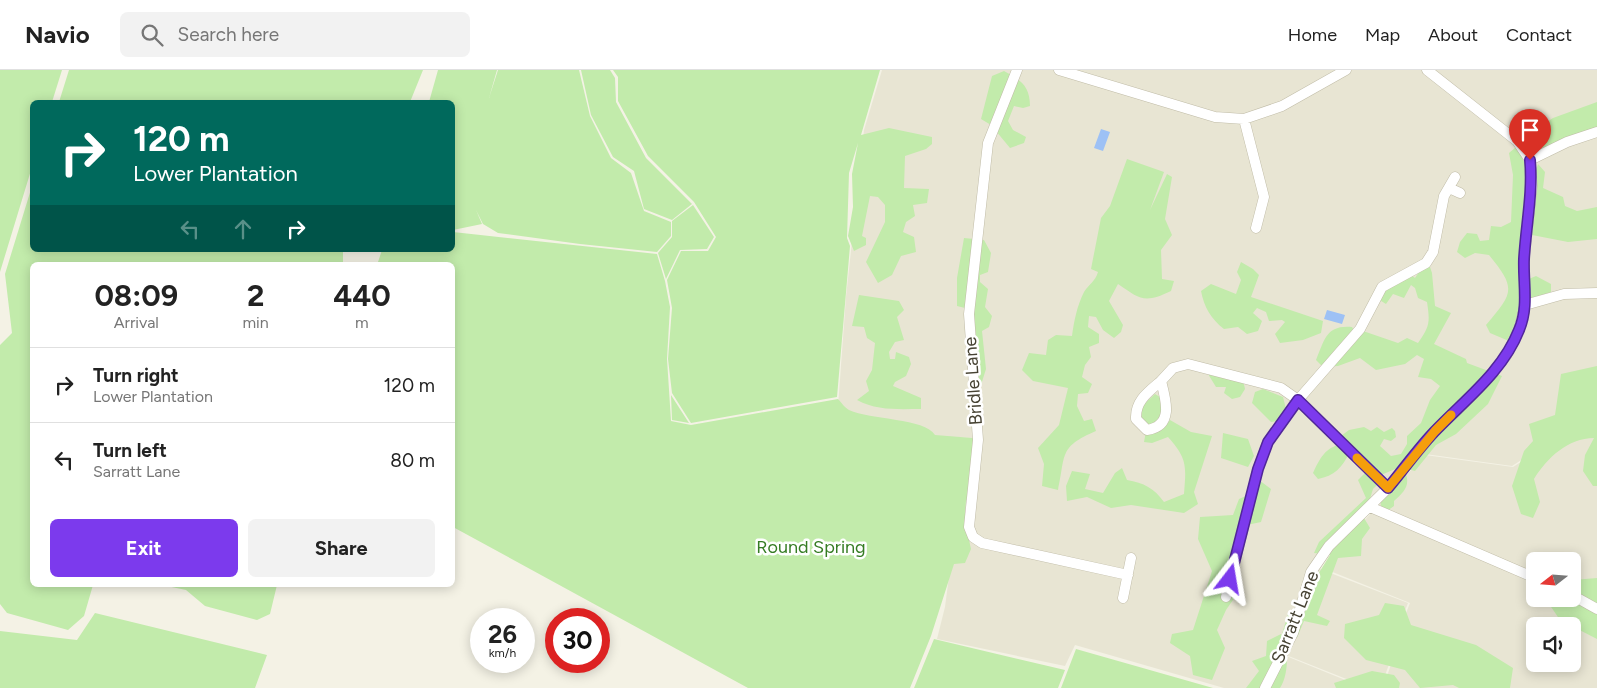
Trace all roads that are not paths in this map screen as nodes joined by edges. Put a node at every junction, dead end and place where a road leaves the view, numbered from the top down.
1 (1017, 70) edge
2 (1059, 70) edge
3 (1346, 70) edge
4 (1427, 70) edge
5 (1244, 119) junction
6 (1597, 132) edge
7 (1530, 160) junction
8 (1455, 177) dead end
9 (1449, 188) junction
10 (1460, 192) dead end
11 (1256, 228) dead end
12 (1597, 293) edge
13 (1526, 305) junction
14 (1161, 380) junction
15 (1298, 400) junction
16 (1388, 488) junction
17 (1370, 507) junction
18 (1131, 558) dead end
19 (1526, 574) edge
20 (1128, 575) junction
21 (1226, 597) dead end
22 (1123, 598) dead end
23 (1581, 600) edge
24 (1597, 609) edge
25 (1265, 688) edge

1 - 20 street, Bridle Lane
2 - 5 street
3 - 5 street
4 - 7 street
5 - 11 street
6 - 7 street
7 - 13 street, Sarratt Lane
8 - 9 street
9 - 10 street
9 - 15 street
12 - 13 street
13 - 16 street, Sarratt Lane
14 - 14 street
14 - 15 street
15 - 16 street
15 - 21 street
16 - 17 street, Sarratt Lane
17 - 19 street
17 - 25 street, Sarratt Lane
18 - 20 street
20 - 22 street
23 - 24 street

